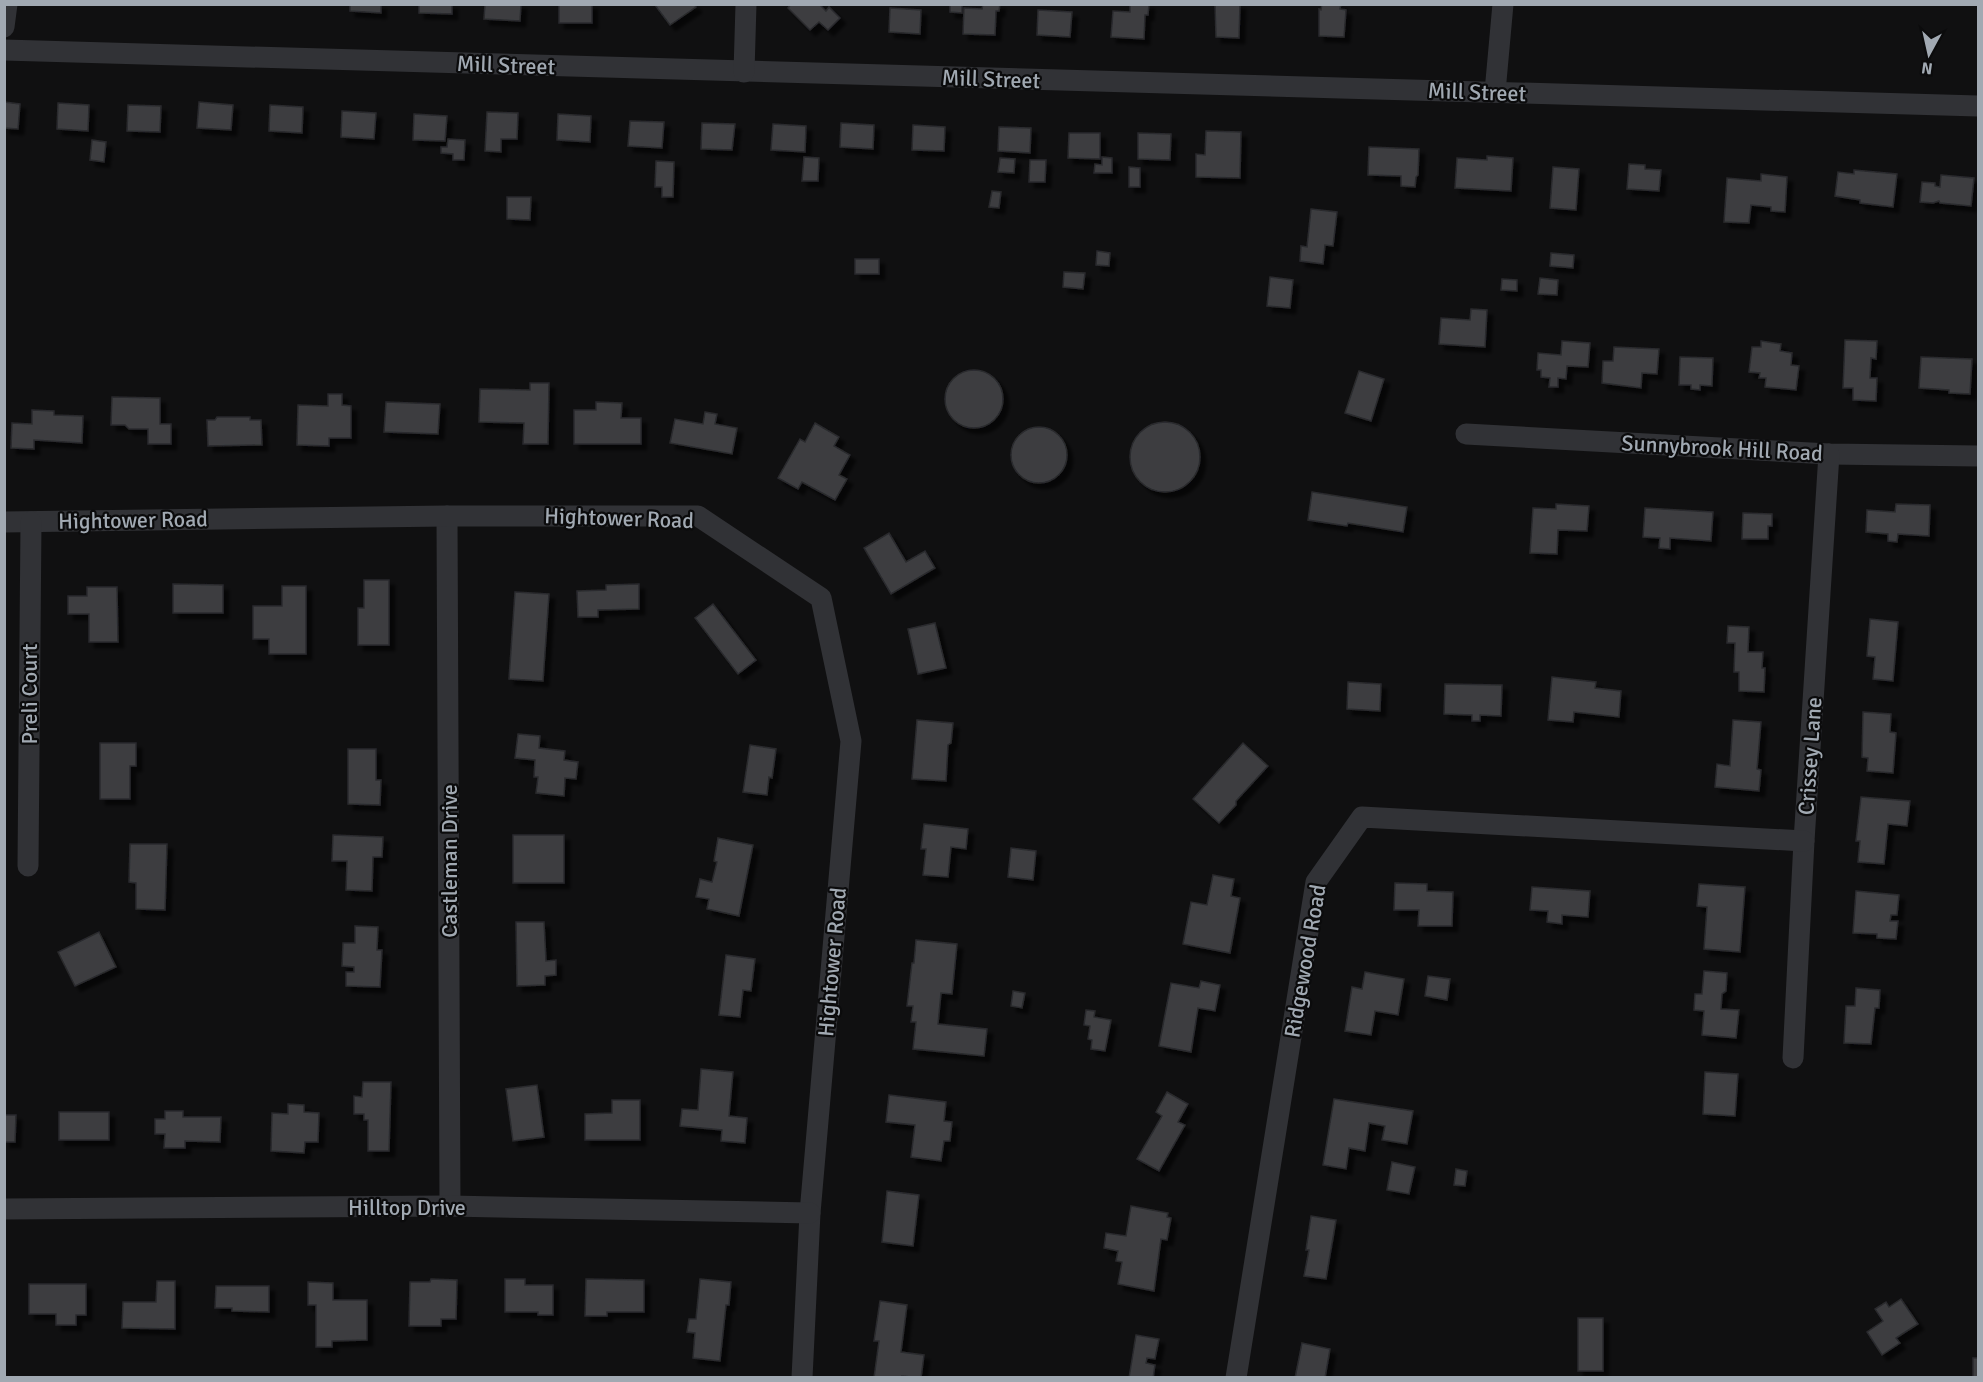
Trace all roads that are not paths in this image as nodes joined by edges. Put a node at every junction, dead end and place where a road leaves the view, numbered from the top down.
1 (7, 4) edge
2 (746, 4) edge
3 (1503, 4) edge
4 (4, 27) edge
5 (4, 50) edge
6 (744, 72) junction
7 (1496, 92) junction
8 (1978, 106) edge
9 (1466, 434) dead end
10 (1829, 453) junction
11 (1978, 456) edge
12 (447, 516) junction
13 (4, 522) edge
14 (31, 522) junction
15 (1804, 842) junction
16 (28, 866) dead end
17 (1793, 1058) dead end
18 (450, 1206) junction
19 (4, 1209) edge
20 (810, 1213) junction
21 (802, 1377) edge
22 (1236, 1377) edge

1 - 4 street
2 - 6 street
3 - 7 street
5 - 6 street, Mill Street
6 - 7 street, Mill Street
7 - 8 street, Mill Street
9 - 10 street, Sunnybrook Hill Road
10 - 11 street, Sunnybrook Hill Road
10 - 15 street, Crissey Lane
12 - 14 street, Hightower Road
12 - 18 street, Castleman Drive
12 - 20 street, Hightower Road
13 - 14 street, Hightower Road
14 - 16 street, Preli Court
15 - 17 street, Crissey Lane
15 - 22 street, Ridgewood Road
18 - 19 street, Hilltop Drive
18 - 20 street, Hilltop Drive
20 - 21 street, Hightower Road

